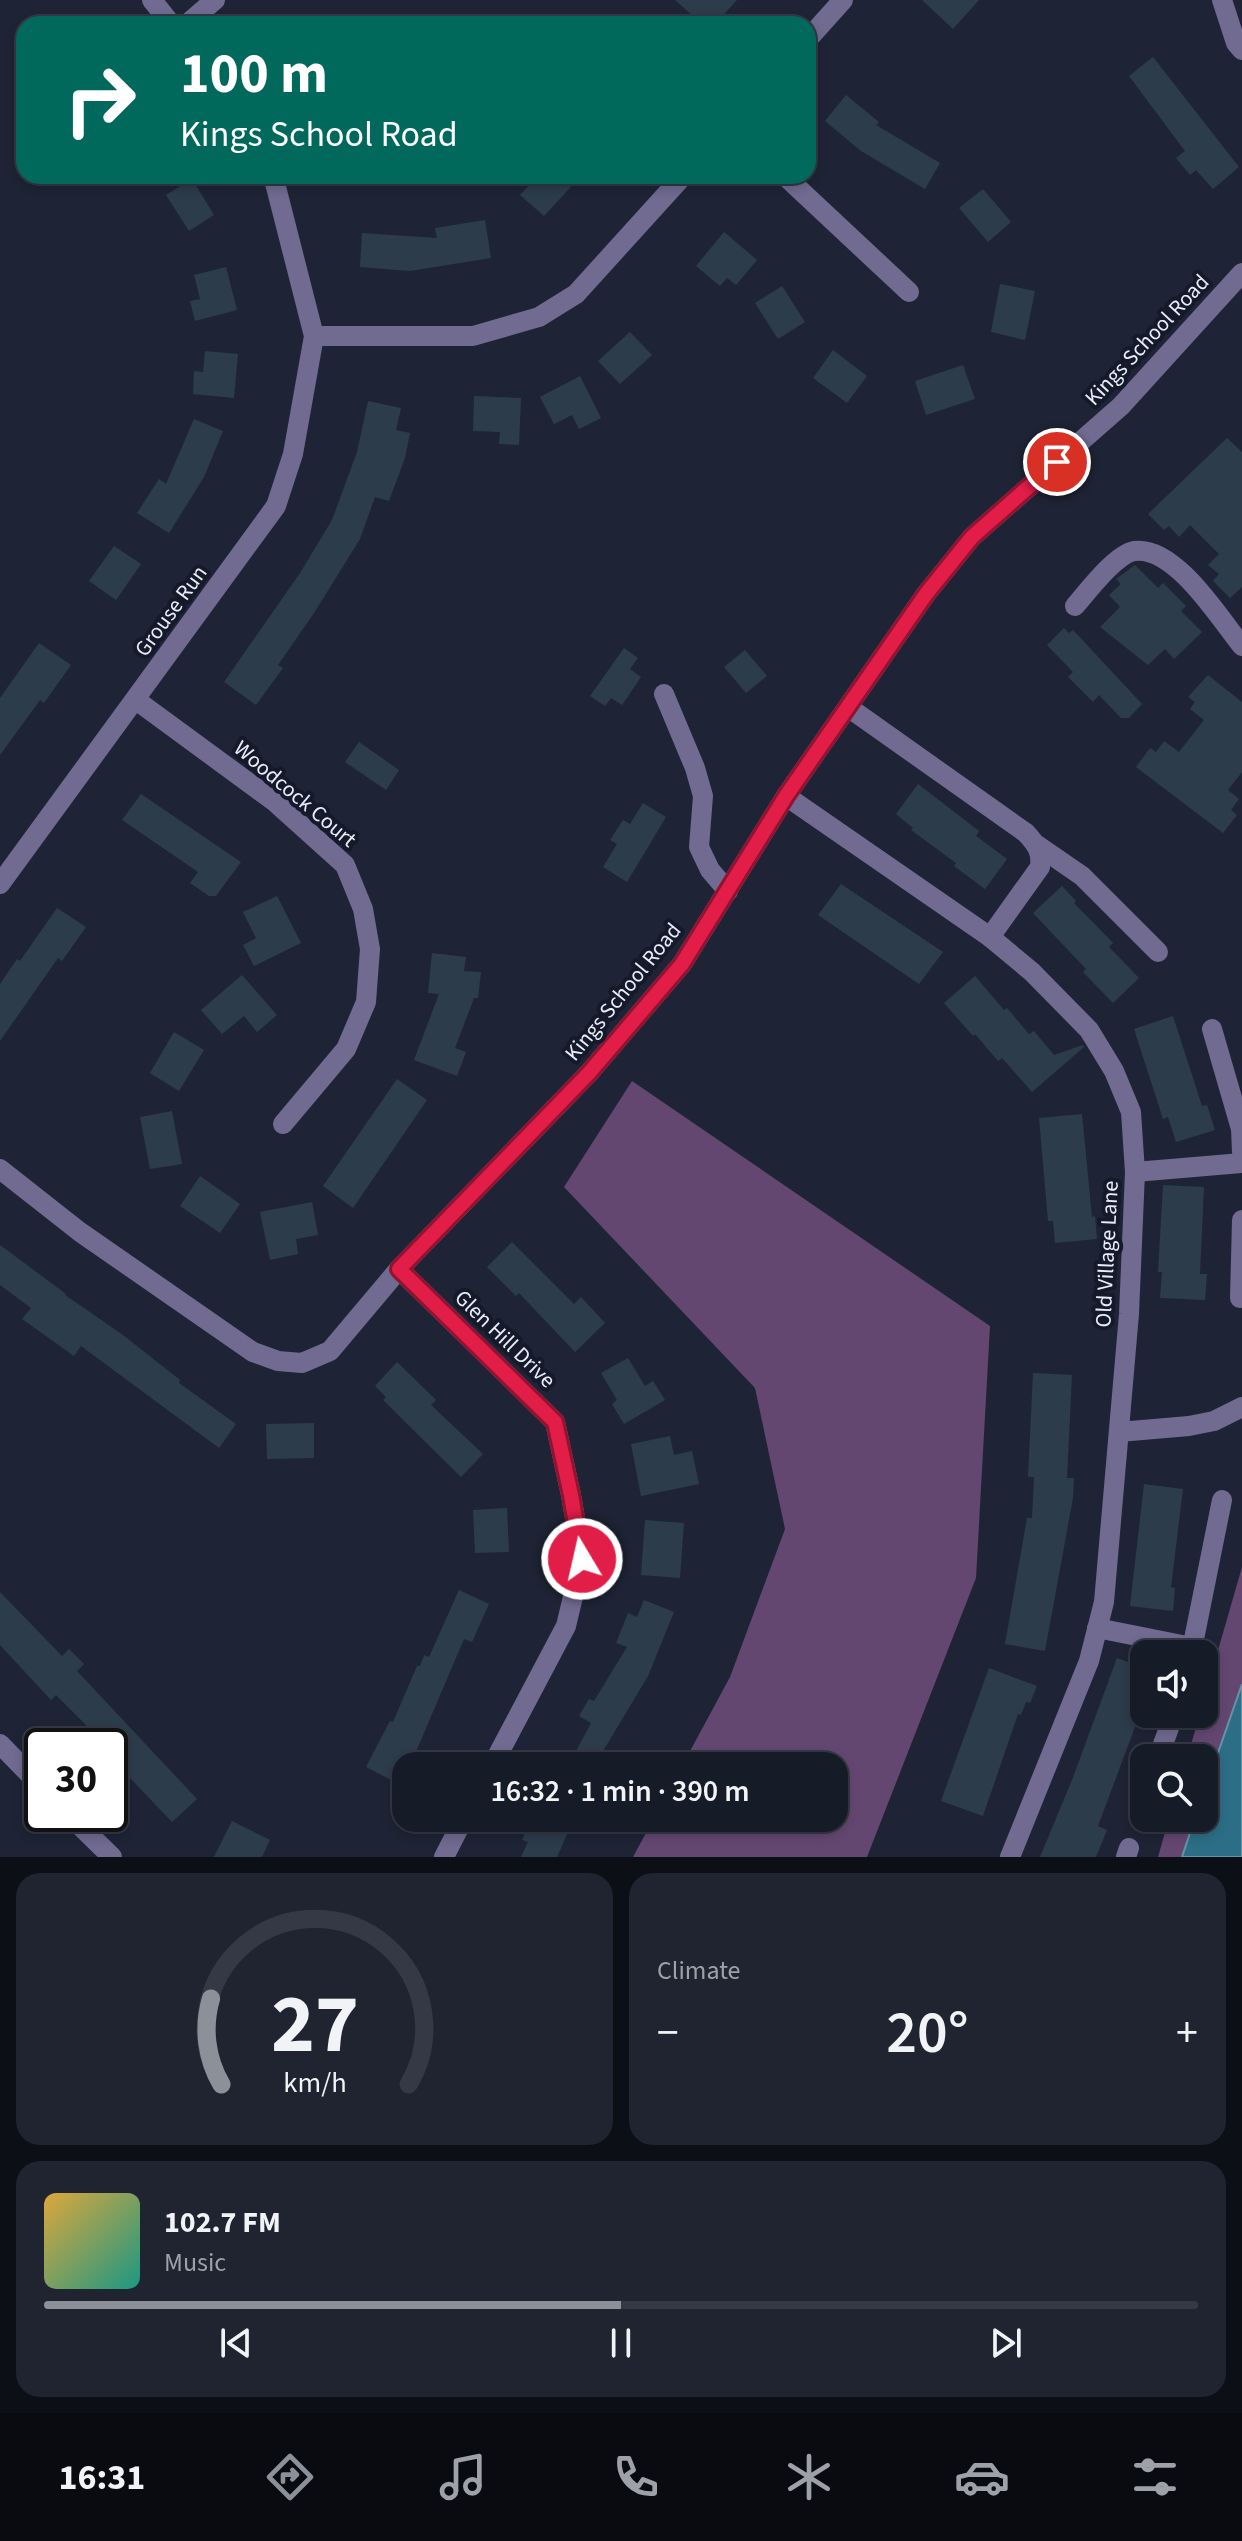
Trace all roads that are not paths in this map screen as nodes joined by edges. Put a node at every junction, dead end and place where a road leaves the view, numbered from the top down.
1 (152, 0) edge
2 (215, 0) edge
3 (843, 0) edge
4 (1222, 0) edge
5 (165, 16) edge
6 (196, 16) edge
7 (816, 30) edge
8 (1242, 50) edge
9 (275, 184) edge
10 (676, 184) edge
11 (794, 184) edge
12 (1242, 273) edge
13 (909, 292) dead end
14 (314, 336) junction
15 (1075, 606) dead end
16 (1242, 646) edge
17 (664, 694) dead end
18 (136, 700) junction
19 (848, 707) junction
20 (786, 796) junction
21 (1037, 845) junction
22 (0, 884) edge
23 (728, 891) junction
24 (990, 937) junction
25 (1158, 952) dead end
26 (1212, 1029) dead end
27 (283, 1124) dead end
28 (1242, 1152) edge
29 (1242, 1163) edge
30 (0, 1169) edge
31 (1135, 1172) junction
32 (1242, 1220) edge
33 (399, 1269) junction
34 (1240, 1298) dead end
35 (1242, 1407) edge
36 (1119, 1432) junction
37 (1222, 1500) dead end
38 (1097, 1628) junction
39 (1149, 1640) edge
40 (1194, 1640) edge
41 (0, 1744) edge
42 (499, 1752) edge
43 (24, 1769) edge
44 (86, 1832) edge
45 (457, 1832) edge
46 (112, 1857) edge
47 (444, 1857) edge
48 (1010, 1857) edge

1 - 5 street
2 - 6 street
3 - 7 street
4 - 8 street
9 - 14 street
10 - 14 street
11 - 13 street
12 - 19 street, Kings School Road
14 - 18 street, Grouse Run
15 - 16 street
17 - 23 street
18 - 22 street, Grouse Run
18 - 27 street, Woodcock Court
19 - 20 street, Kings School Road
19 - 21 street
20 - 23 street, Kings School Road
20 - 24 street, Old Village Lane
21 - 24 street
21 - 25 street
23 - 33 street, Kings School Road
24 - 31 street, Old Village Lane
26 - 28 street
29 - 31 street
30 - 33 street, Kings School Road
31 - 36 street, Old Village Lane
32 - 34 street
33 - 42 street, Glen Hill Drive
35 - 36 street
36 - 38 street, Old Village Lane
37 - 40 street
38 - 39 street
38 - 48 street, Old Village Lane
41 - 43 street
44 - 46 street
45 - 47 street

